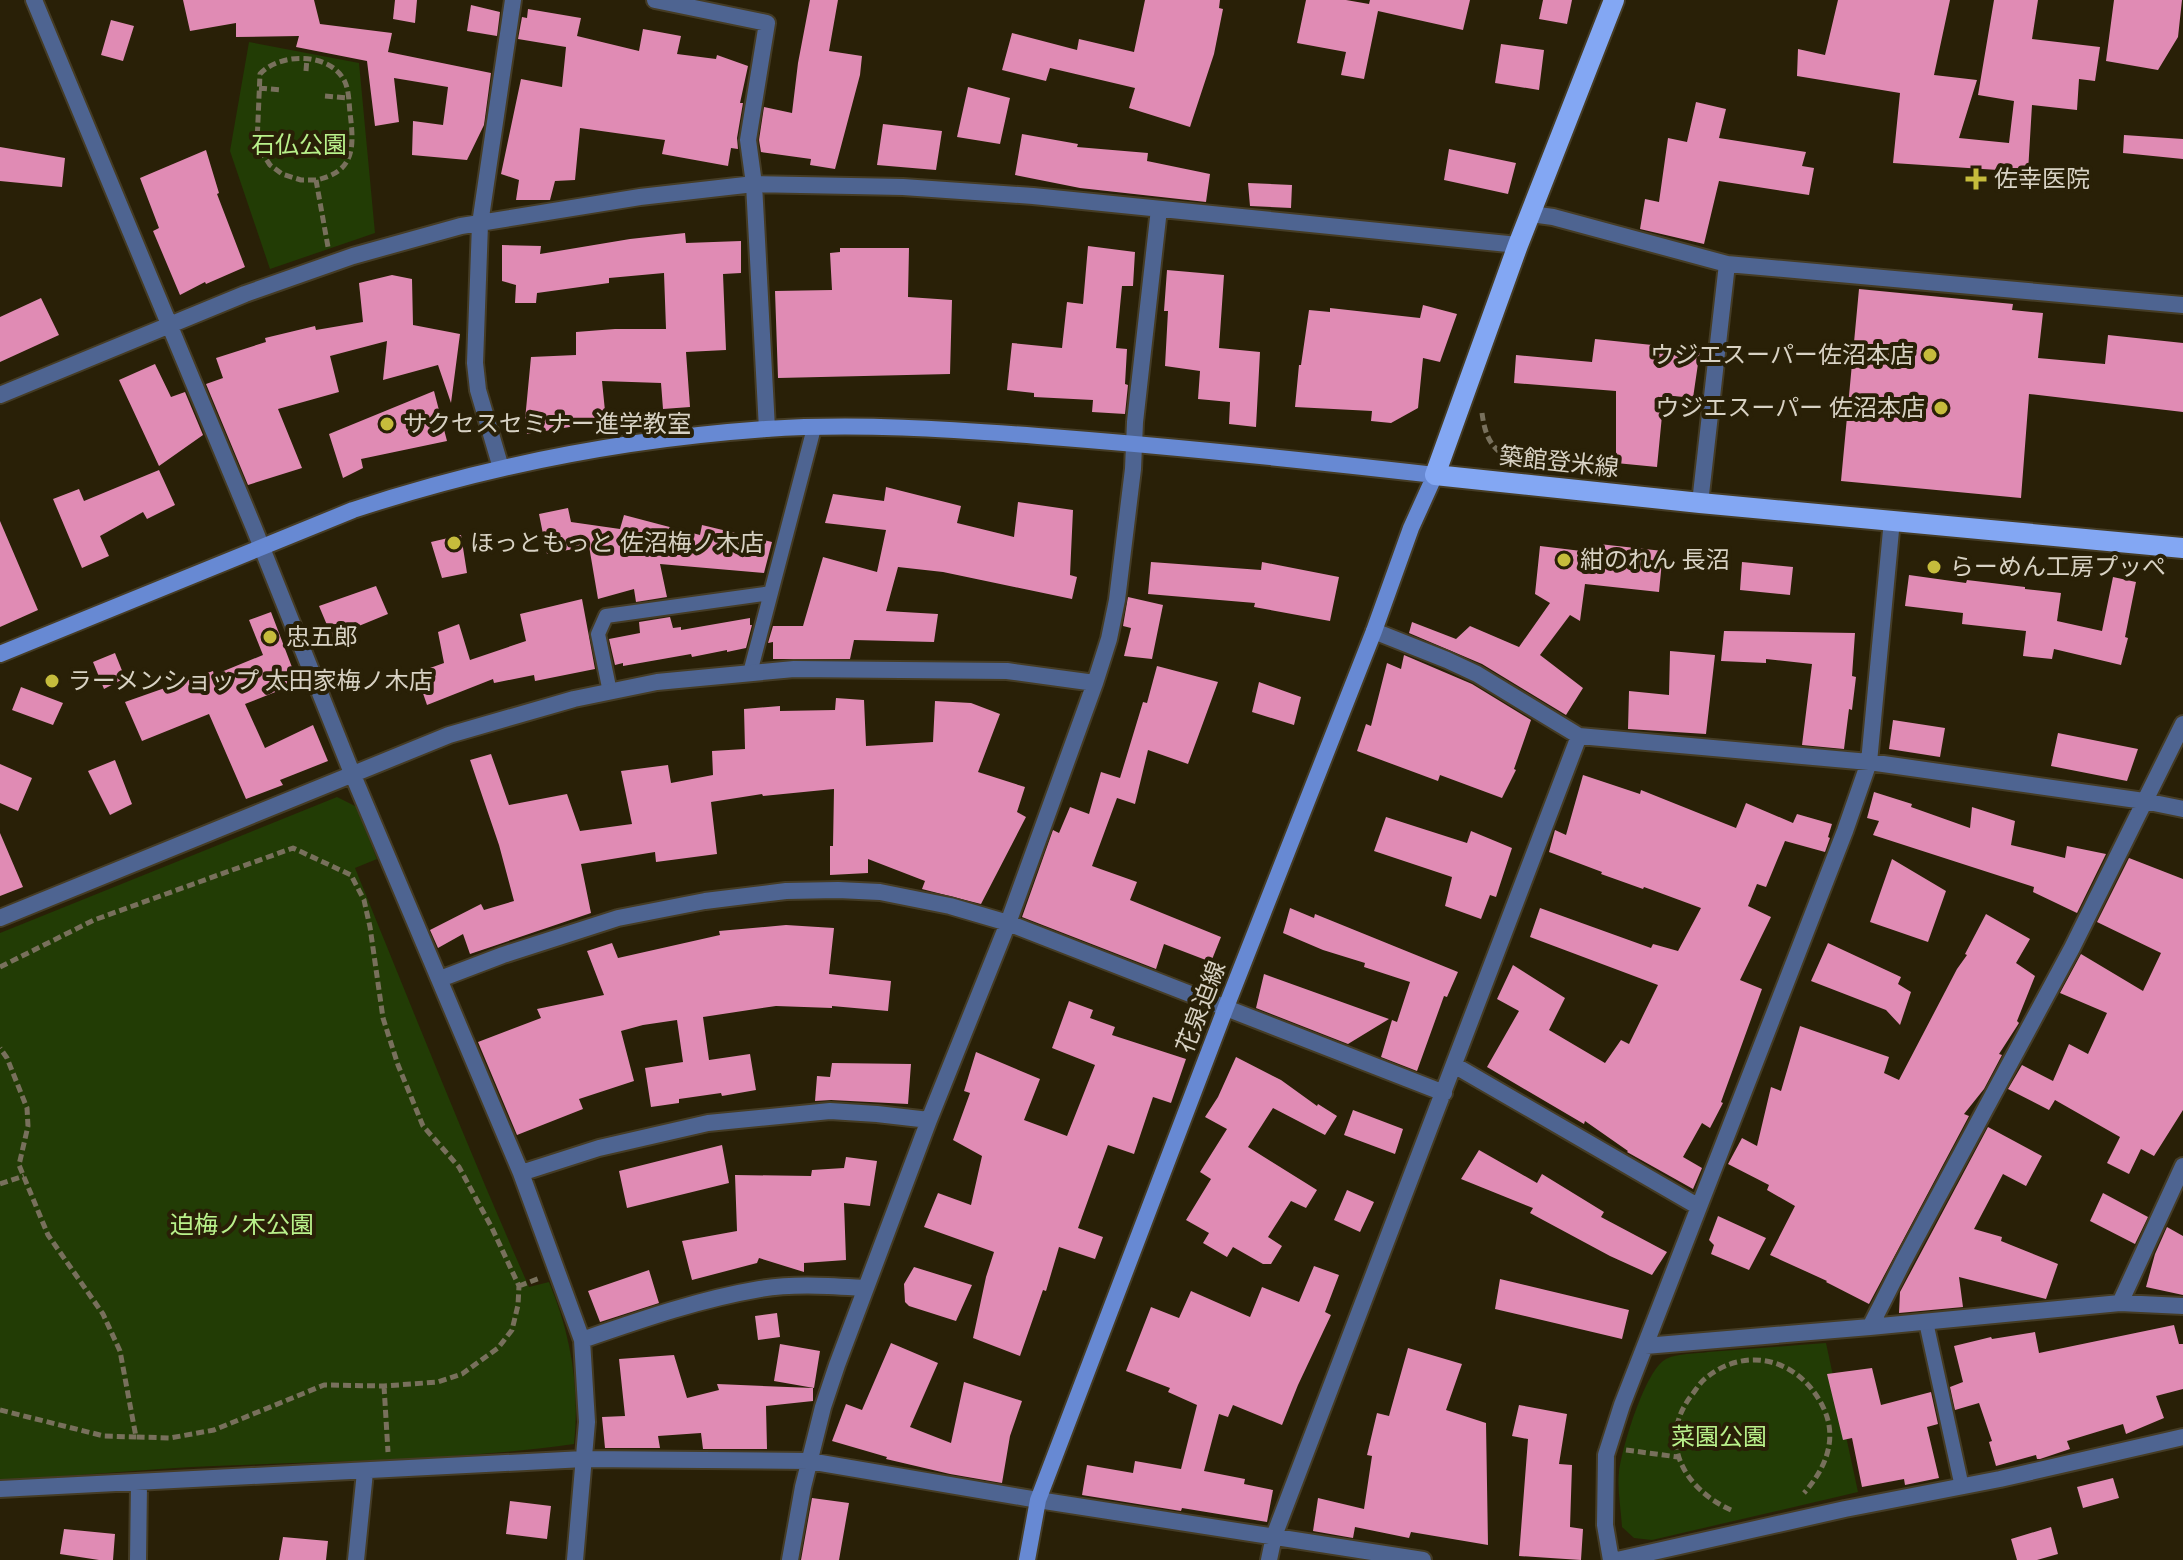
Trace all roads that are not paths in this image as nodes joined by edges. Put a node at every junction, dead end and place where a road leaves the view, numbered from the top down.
1 (34, 0) edge
2 (513, 0) edge
3 (655, 0) edge
4 (1614, 0) edge
5 (754, 184) junction
6 (1159, 209) junction
7 (1531, 214) junction
8 (480, 224) junction
9 (1518, 245) junction
10 (1727, 264) junction
11 (2183, 305) edge
12 (169, 326) junction
13 (0, 395) edge
14 (814, 428) junction
15 (767, 429) junction
16 (1134, 443) junction
17 (501, 468) junction
18 (1435, 475) junction
19 (1700, 503) junction
20 (1892, 520) junction
21 (262, 547) junction
22 (2183, 548) edge
23 (771, 593) junction
24 (1374, 631) junction
25 (0, 654) edge
26 (750, 673) junction
27 (1095, 683) junction
28 (610, 692) junction
29 (2183, 724) edge
30 (1579, 736) junction
31 (1869, 762) junction
32 (352, 773) junction
33 (2144, 801) junction
34 (2183, 809) edge
35 (0, 918) edge
36 (1008, 923) junction
37 (440, 979) junction
38 (1226, 1007) junction
39 (1454, 1065) junction
40 (1444, 1093) junction
41 (929, 1120) junction
42 (2183, 1166) edge
43 (521, 1173) junction
44 (1699, 1207) junction
45 (865, 1288) junction
46 (2120, 1303) junction
47 (2183, 1306) edge
48 (1926, 1322) junction
49 (1870, 1327) junction
50 (582, 1340) junction
51 (1645, 1346) junction
52 (2183, 1437) edge
53 (584, 1459) junction
54 (809, 1461) junction
55 (365, 1472) junction
56 (139, 1484) junction
57 (1962, 1487) junction
58 (0, 1489) edge
59 (1038, 1500) junction
60 (1274, 1536) junction
61 (138, 1560) edge
62 (356, 1560) edge
63 (575, 1560) edge
64 (790, 1560) edge
65 (1027, 1560) edge
66 (1269, 1560) edge
67 (1423, 1560) edge
68 (1614, 1560) edge

1 - 12 street
2 - 8 street
3 - 5 street
4 - 7 main road
5 - 6 street
5 - 8 street
5 - 15 street
6 - 9 street
6 - 16 street
7 - 9 main road
7 - 10 street
8 - 12 street
8 - 17 street
9 - 18 main road
10 - 11 street
10 - 19 street
12 - 13 street
12 - 21 street
14 - 15 street
14 - 16 street
14 - 23 lane
15 - 17 street
16 - 18 street
16 - 27 street
17 - 21 street
18 - 19 main road, 築館登米線
18 - 24 street, 花泉迫線
19 - 20 main road, 築館登米線
20 - 22 main road, 築館登米線
20 - 31 street
21 - 25 street
21 - 32 street
23 - 26 lane
23 - 28 lane
24 - 30 street
24 - 38 street, 花泉迫線
26 - 27 street
26 - 28 street
27 - 36 street
28 - 32 street
29 - 33 street
30 - 31 street
30 - 39 street
31 - 33 street
31 - 44 street
32 - 35 street
32 - 37 street
33 - 34 street
33 - 49 street
36 - 37 street
36 - 38 street
36 - 41 street
37 - 43 street
38 - 40 street
38 - 59 street, 花泉迫線
39 - 40 street
39 - 44 street
40 - 60 street
41 - 43 street
41 - 45 street
42 - 46 street
43 - 50 street
44 - 51 street
45 - 50 street
45 - 54 street
46 - 47 street
46 - 48 street
48 - 49 street
48 - 57 lane
49 - 51 street
50 - 53 street
51 - 68 street
52 - 57 street
53 - 54 street
53 - 55 street
53 - 63 street
54 - 59 street
54 - 64 street
55 - 56 street
55 - 62 street
56 - 58 street
56 - 61 street
57 - 68 street
59 - 60 street
59 - 65 street, 花泉迫線
60 - 66 street
60 - 67 street

